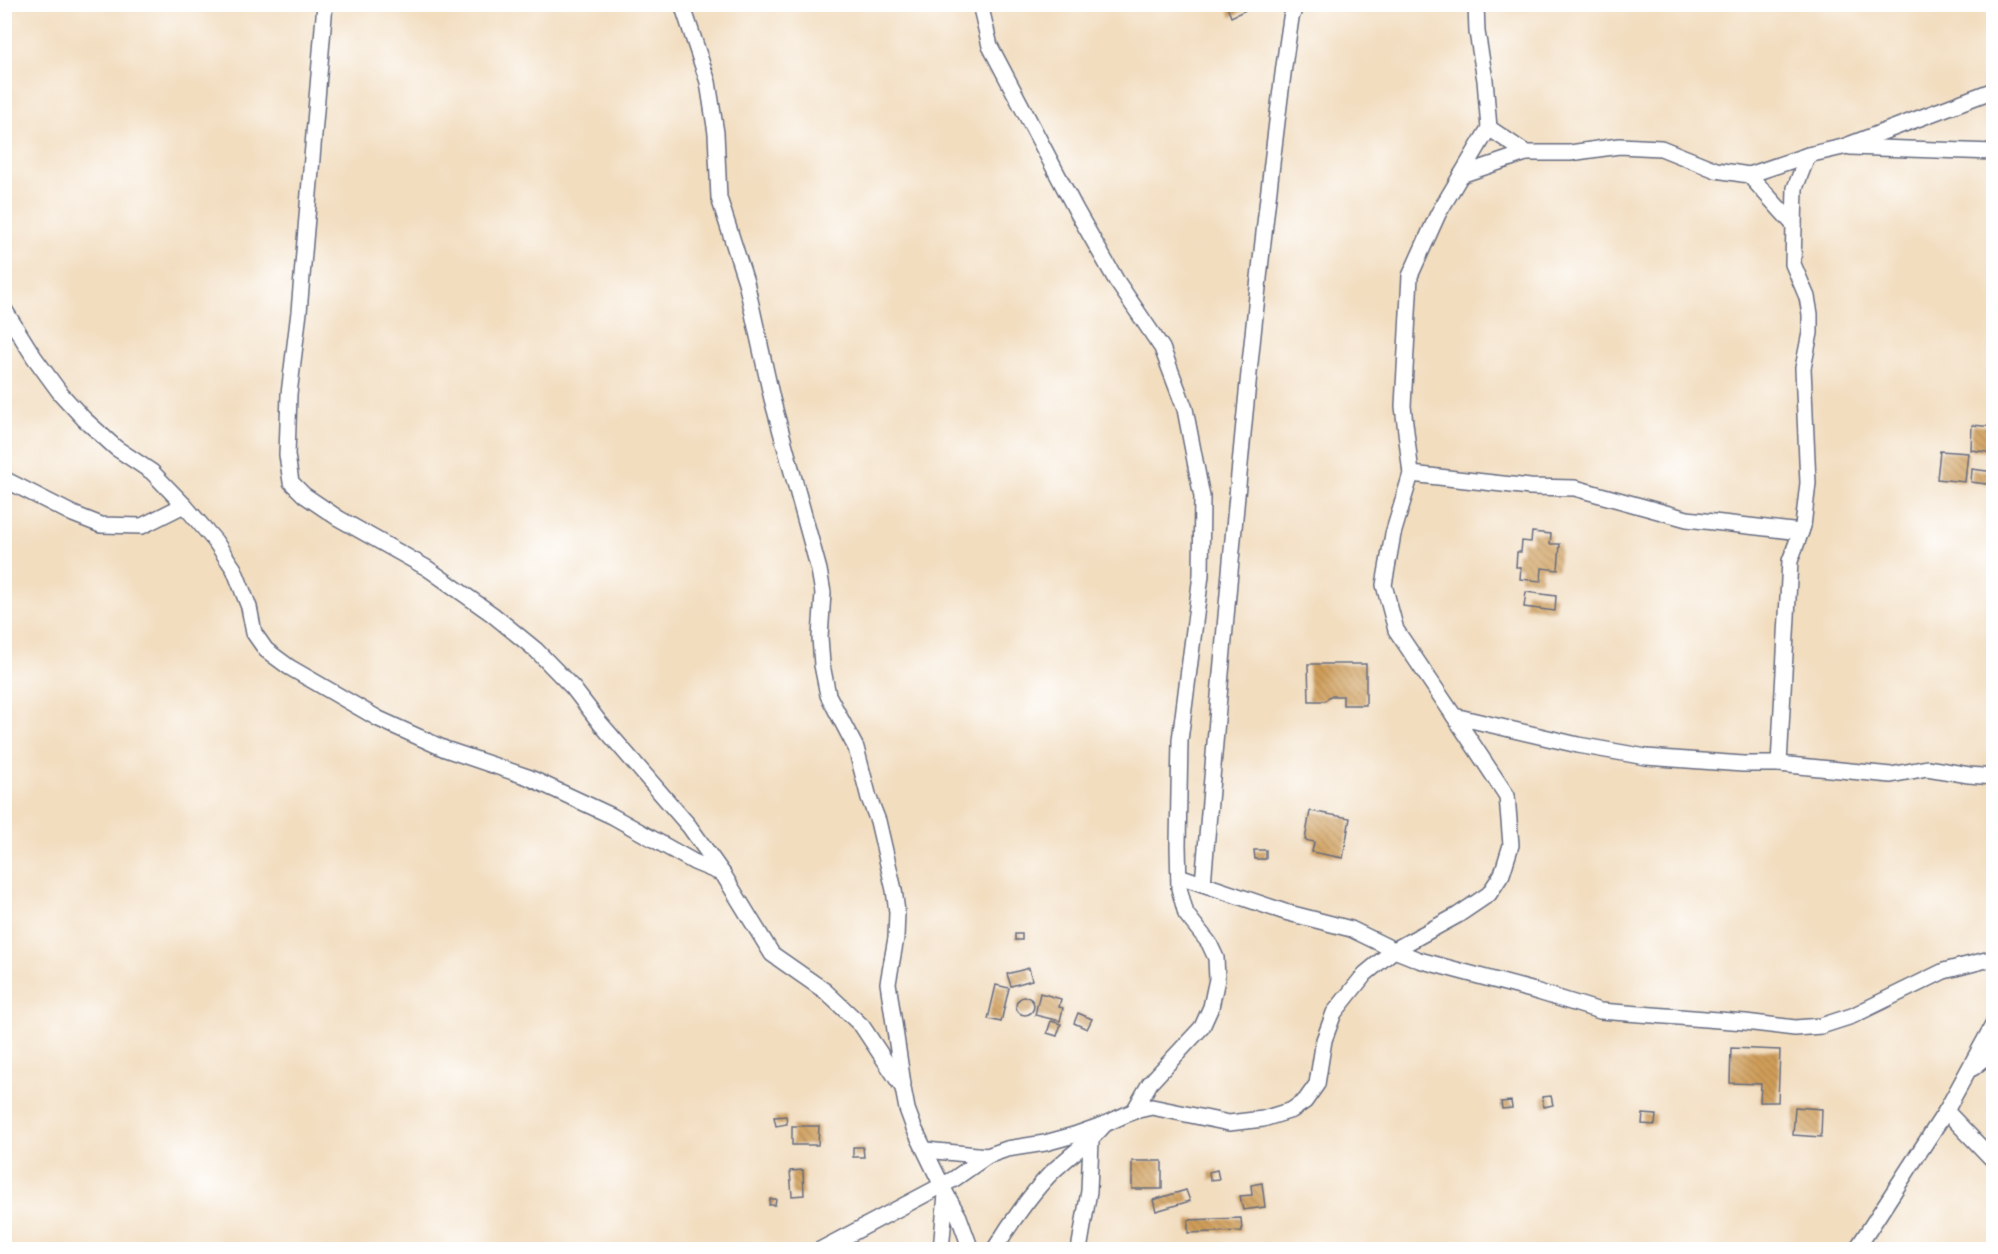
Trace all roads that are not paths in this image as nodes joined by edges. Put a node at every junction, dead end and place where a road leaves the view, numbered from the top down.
1 (325, 4) edge
2 (682, 4) edge
3 (980, 4) edge
4 (1296, 4) edge
5 (1476, 4) edge
6 (1994, 90) edge
7 (1489, 128) junction
8 (1843, 147) junction
9 (1994, 152) edge
10 (1526, 153) junction
11 (1808, 155) junction
12 (1461, 175) junction
13 (1749, 175) junction
14 (1794, 225) junction
15 (4, 309) edge
16 (1411, 474) junction
17 (4, 479) edge
18 (184, 505) junction
19 (1801, 532) junction
20 (1454, 716) junction
21 (1779, 764) junction
22 (1994, 777) edge
23 (723, 874) junction
24 (1179, 876) junction
25 (1203, 885) junction
26 (1394, 950) junction
27 (1994, 957) edge
28 (1994, 1023) edge
29 (1994, 1051) edge
30 (1968, 1072) junction
31 (903, 1088) junction
32 (1134, 1111) junction
33 (1946, 1111) junction
34 (1105, 1124) junction
35 (1091, 1140) junction
36 (926, 1150) junction
37 (987, 1156) junction
38 (1994, 1161) edge
39 (945, 1190) junction
40 (820, 1250) edge
41 (941, 1250) edge
42 (971, 1250) edge
43 (994, 1250) edge
44 (1079, 1250) edge
45 (1856, 1250) edge

1 - 23 street
2 - 31 street
3 - 24 street
4 - 25 street
5 - 7 street
6 - 8 street
7 - 10 street
7 - 12 street
8 - 9 street
8 - 11 street
10 - 12 street
10 - 13 street
11 - 13 street
11 - 14 street
12 - 16 street
13 - 14 street
14 - 19 street
15 - 18 street
16 - 19 street
16 - 20 street
17 - 18 street
18 - 23 street
19 - 21 street
20 - 21 street
20 - 26 street
21 - 22 street
23 - 31 street
24 - 25 street
24 - 32 street
25 - 26 street
26 - 27 street
26 - 32 street
28 - 30 street
29 - 30 street
30 - 33 street
31 - 36 street
32 - 34 street
33 - 38 street
33 - 45 street
34 - 35 street
34 - 37 street
35 - 43 street
35 - 44 street
36 - 37 street
36 - 39 street
37 - 39 street
39 - 40 street
39 - 41 street
39 - 42 street

